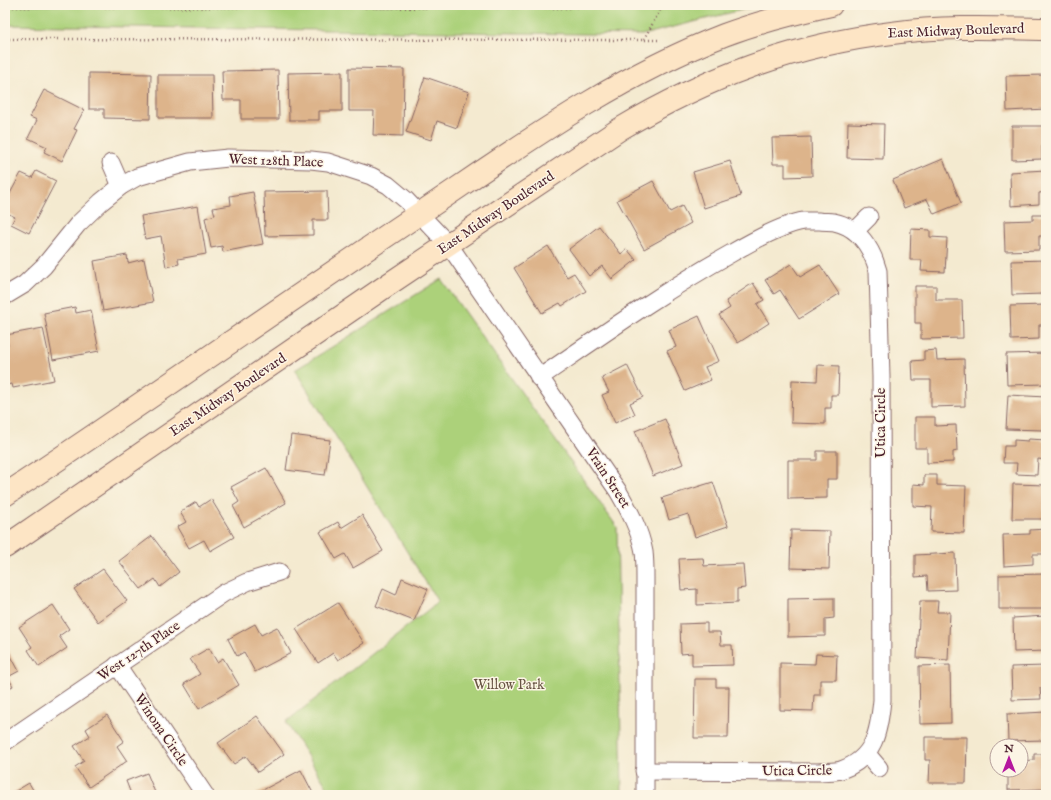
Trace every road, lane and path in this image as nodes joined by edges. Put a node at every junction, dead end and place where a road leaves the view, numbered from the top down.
1 (600, 5) edge
2 (663, 5) edge
3 (831, 5) edge
4 (5, 7) edge
5 (1046, 29) edge
6 (5, 39) edge
7 (111, 163) dead end
8 (121, 186) junction
9 (420, 213) junction
10 (869, 217) dead end
11 (854, 232) junction
12 (449, 245) junction
13 (5, 296) edge
14 (539, 378) junction
15 (5, 495) edge
16 (5, 547) edge
17 (278, 572) dead end
18 (117, 666) junction
19 (5, 742) edge
20 (867, 754) junction
21 (879, 768) dead end
22 (644, 771) junction
23 (205, 795) edge
24 (645, 795) edge

1 - 4 path
2 - 6 path
3 - 9 main road
5 - 12 main road, East Midway Boulevard
7 - 8 street
8 - 9 street, West 128th Place
8 - 13 street, West 128th Place
9 - 12 street, Vrain Street
9 - 15 main road
10 - 11 street
11 - 14 street, Utica Circle
11 - 20 street, Utica Circle
12 - 14 street, Vrain Street
12 - 16 main road, East Midway Boulevard
14 - 22 street, Vrain Street
17 - 18 street, West 127th Place
18 - 19 street, West 127th Place
18 - 23 street, Winona Circle
20 - 21 street
20 - 22 street, Utica Circle
22 - 24 street, Vrain Street

